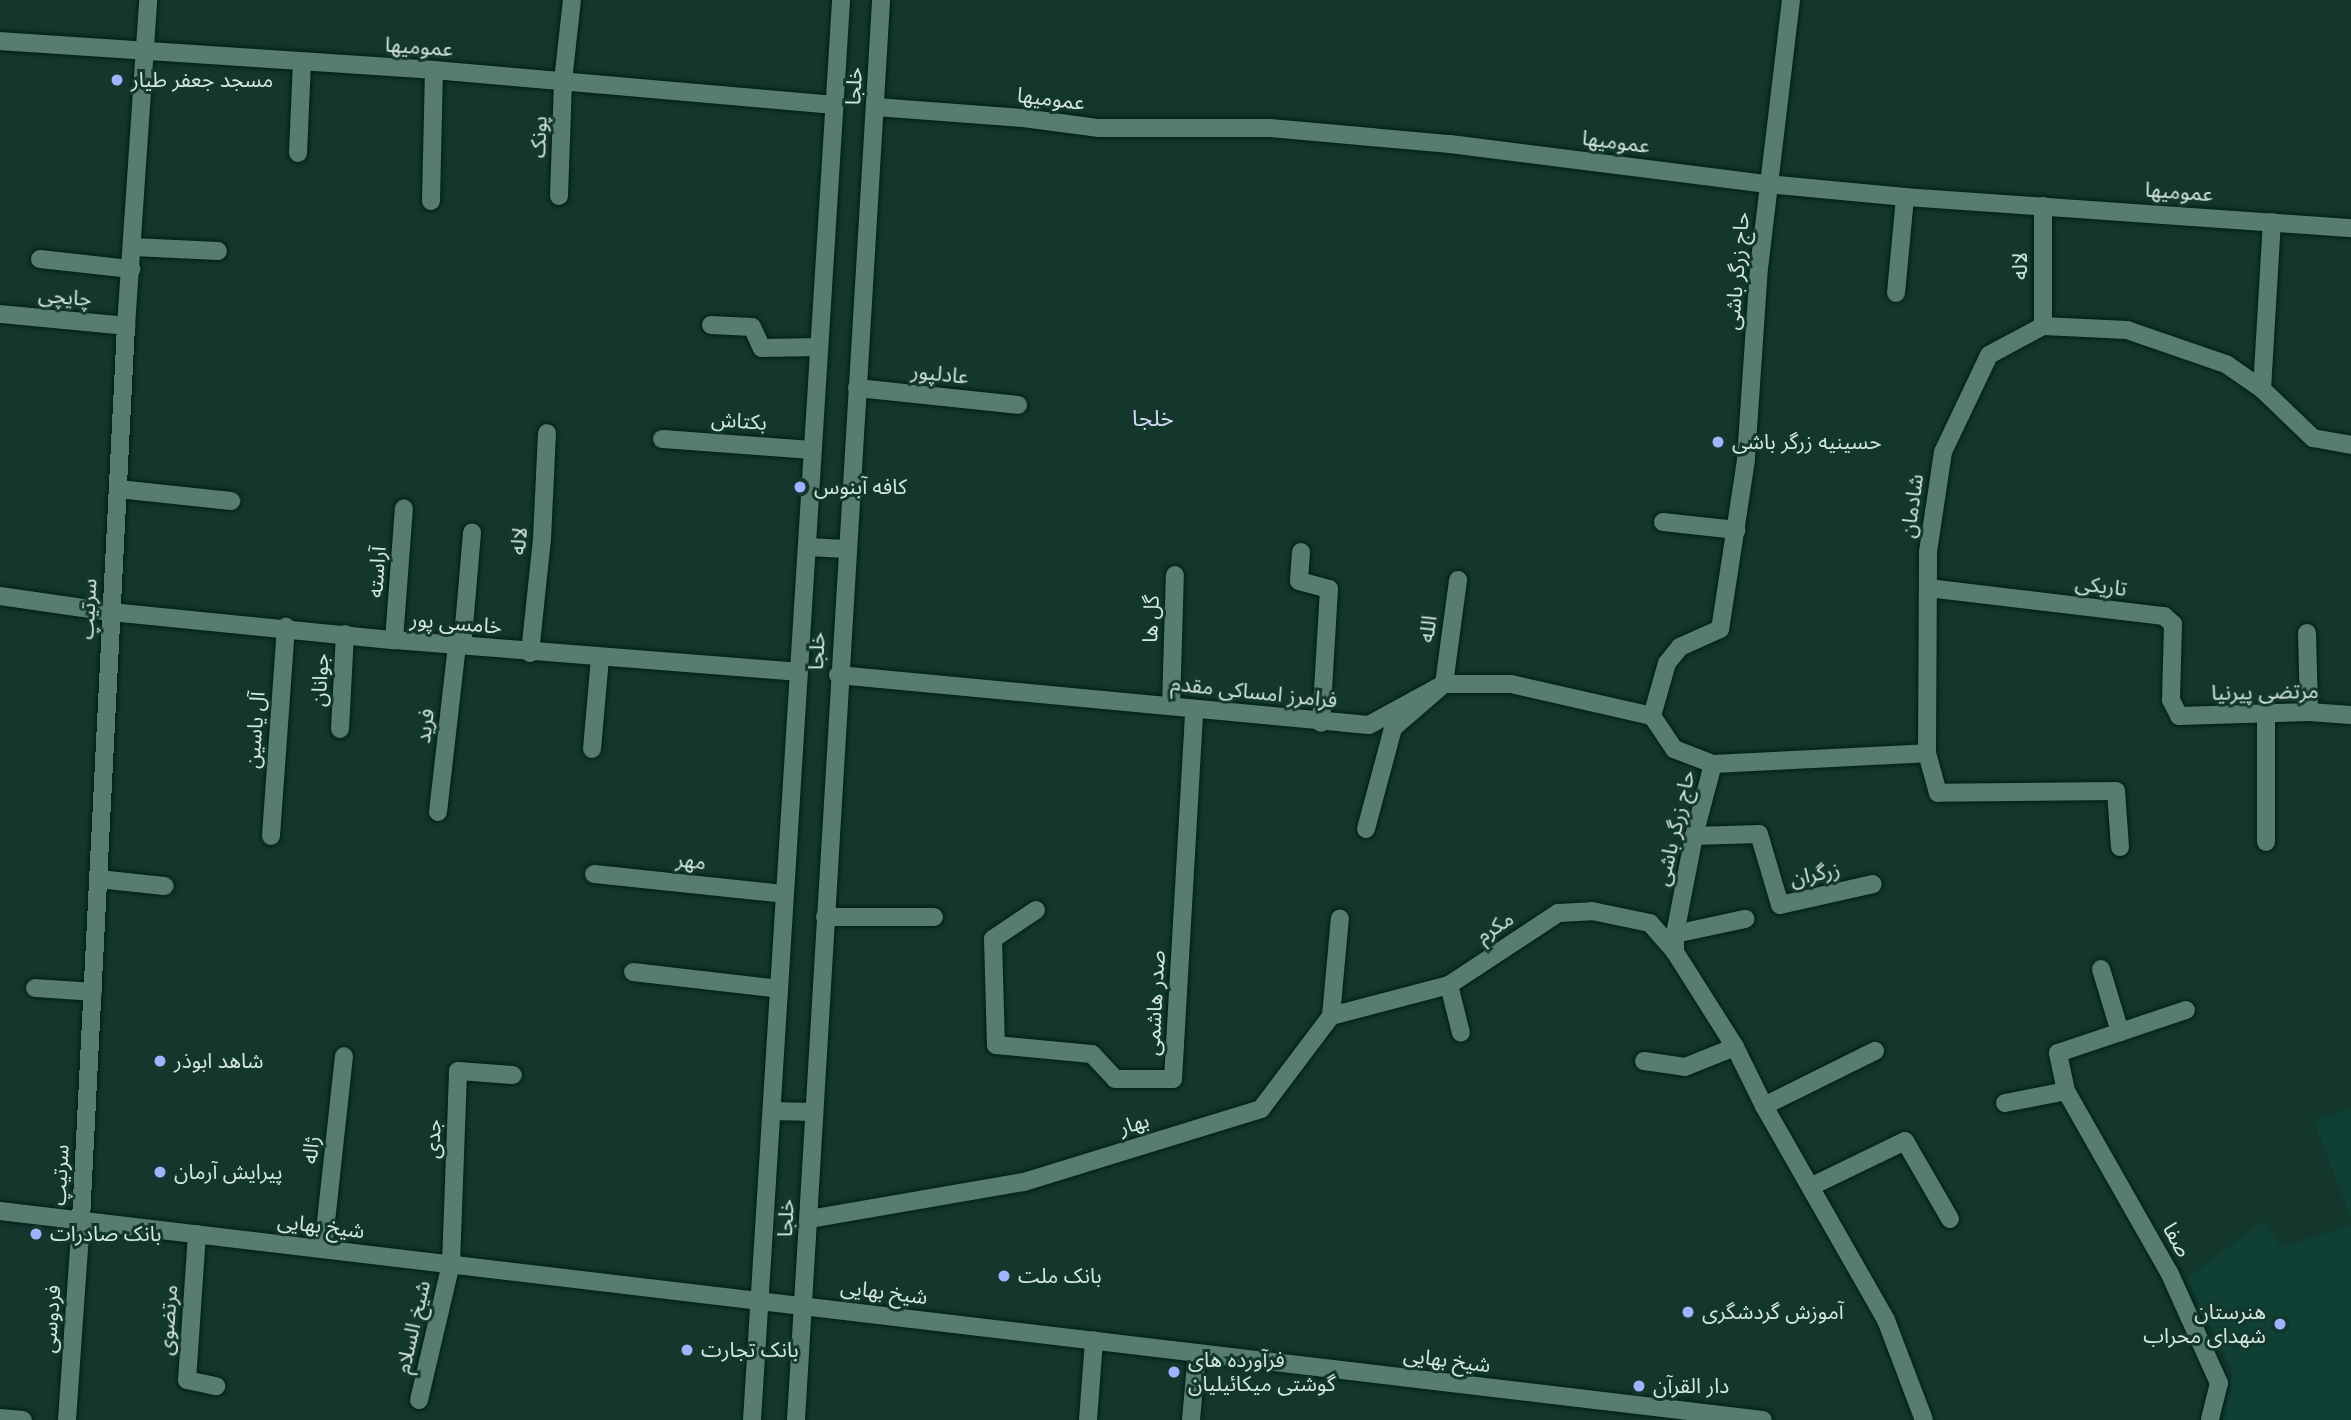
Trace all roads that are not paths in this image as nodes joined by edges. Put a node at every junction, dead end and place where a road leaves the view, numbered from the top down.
1 (148, 0) edge
2 (572, 0) edge
3 (841, 0) edge
4 (881, 0) edge
5 (1791, 0) edge
6 (0, 41) edge
7 (144, 52) junction
8 (302, 63) junction
9 (434, 70) junction
10 (564, 81) junction
11 (834, 105) junction
12 (876, 107) junction
13 (298, 153) dead end
14 (1767, 184) junction
15 (559, 196) dead end
16 (1905, 197) junction
17 (431, 201) dead end
18 (2043, 206) junction
19 (2272, 222) junction
20 (2351, 228) edge
21 (133, 247) junction
22 (218, 251) dead end
23 (40, 260) dead end
24 (131, 269) junction
25 (1896, 293) dead end
26 (0, 314) edge
27 (711, 325) dead end
28 (126, 326) junction
29 (2043, 326) junction
30 (818, 347) junction
31 (857, 388) junction
32 (2262, 389) junction
33 (1018, 405) dead end
34 (547, 433) dead end
35 (662, 439) dead end
36 (2351, 445) edge
37 (813, 450) junction
38 (118, 489) junction
39 (231, 500) dead end
40 (404, 508) dead end
41 (1663, 522) dead end
42 (1737, 530) junction
43 (472, 532) dead end
44 (808, 547) junction
45 (846, 549) junction
46 (1301, 552) dead end
47 (1175, 575) dead end
48 (1458, 580) dead end
49 (1928, 588) junction
50 (0, 596) edge
51 (111, 612) junction
52 (286, 627) junction
53 (2306, 633) dead end
54 (345, 634) junction
55 (394, 640) junction
56 (457, 646) junction
57 (530, 653) junction
58 (600, 657) junction
59 (798, 672) junction
60 (838, 675) junction
61 (1444, 684) junction
62 (1171, 706) junction
63 (1195, 710) junction
64 (2309, 712) junction
65 (2351, 715) edge
66 (1653, 716) junction
67 (2179, 716) joint
68 (2266, 716) junction
69 (1321, 723) junction
70 (340, 729) dead end
71 (592, 750) dead end
72 (1927, 753) junction
73 (1713, 764) junction
74 (438, 811) dead end
75 (1366, 829) dead end
76 (271, 836) dead end
77 (1694, 836) junction
78 (2266, 842) dead end
79 (2120, 847) dead end
80 (594, 873) dead end
81 (98, 879) junction
82 (1873, 884) dead end
83 (165, 886) dead end
84 (784, 894) junction
85 (1036, 910) dead end
86 (825, 917) junction
87 (934, 917) dead end
88 (1340, 918) dead end
89 (1745, 919) dead end
90 (1675, 934) junction
91 (1675, 952) junction
92 (2101, 969) dead end
93 (633, 972) dead end
94 (1449, 985) junction
95 (35, 988) dead end
96 (779, 989) junction
97 (93, 992) junction
98 (2186, 1010) dead end
99 (1331, 1016) junction
100 (2120, 1032) junction
101 (1461, 1033) dead end
102 (1735, 1048) junction
103 (1875, 1051) dead end
104 (344, 1056) dead end
105 (1644, 1061) dead end
106 (513, 1075) dead end
107 (2066, 1091) junction
108 (2005, 1102) dead end
109 (1764, 1106) junction
110 (772, 1111) junction
111 (814, 1112) junction
112 (1812, 1186) junction
113 (0, 1210) edge
114 (808, 1219) junction
115 (1950, 1219) dead end
116 (81, 1220) junction
117 (197, 1234) junction
118 (323, 1249) junction
119 (451, 1264) junction
120 (759, 1301) junction
121 (803, 1306) junction
122 (1094, 1340) junction
123 (1197, 1353) junction
124 (216, 1386) dead end
125 (419, 1400) dead end
126 (0, 1418) edge
127 (23, 1420) edge
128 (67, 1420) edge
129 (752, 1420) edge
130 (796, 1420) edge
131 (1088, 1420) edge
132 (1191, 1420) edge
133 (1763, 1420) edge
134 (1924, 1420) edge
135 (2210, 1420) edge

1 - 7 street, سرتیپ
2 - 10 street, پونک
3 - 11 street, خلجا
4 - 12 street, خلجا
5 - 14 street, حاج زرگر باشی
6 - 7 street, عمومیها
7 - 8 street, عمومیها
7 - 21 street, سرتیپ
8 - 9 street, عمومیها
8 - 13 street
9 - 10 street, عمومیها
9 - 17 street
10 - 11 street, عمومیها
10 - 15 street, پونک
11 - 30 street, خلجا
12 - 14 street, عمومیها
12 - 31 street, خلجا
14 - 16 street, عمومیها
14 - 42 street, حاج زرگر باشی
16 - 18 street, عمومیها
16 - 25 street
18 - 19 street, عمومیها
18 - 29 street, لاله
19 - 20 street, عمومیها
19 - 32 street
21 - 22 street
21 - 24 street, سرتیپ
23 - 24 street
24 - 28 street, سرتیپ
26 - 28 street, چایچی
27 - 30 street
28 - 38 street, سرتیپ
29 - 32 street
29 - 49 street, شادمان
30 - 37 street, خلجا
31 - 33 street, عادلپور
31 - 45 street, خلجا
32 - 36 street
34 - 57 street, لاله
35 - 37 street, بکتاش
37 - 44 street, خلجا
38 - 39 street
38 - 51 street, سرتیپ
40 - 55 street, آراسته
41 - 42 street
42 - 66 street, حاج زرگر باشی
43 - 56 street
44 - 45 street
44 - 59 street, خلجا
45 - 60 street, خلجا
46 - 69 street
47 - 62 street, گل ها
48 - 61 street, الله
49 - 67 street, تاریکی
49 - 72 street, شادمان
50 - 51 street, خامسی پور
51 - 52 street, خامسی پور
51 - 81 street, سرتیپ
52 - 54 street, خامسی پور
52 - 76 street, آل یاسین
53 - 64 street
54 - 55 street, خامسی پور
54 - 70 street, جوانان
55 - 56 street, خامسی پور
56 - 57 street, خامسی پور
56 - 74 street, فرید
57 - 58 street, خامسی پور
58 - 59 street, خامسی پور
58 - 71 street
59 - 84 street, خلجا
60 - 62 street, فرامرز امساکی مقدم
60 - 86 street, خلجا
61 - 66 street, فرامرز امساکی مقدم
61 - 69 street, فرامرز امساکی مقدم
61 - 75 street
62 - 63 street, فرامرز امساکی مقدم
63 - 69 street, فرامرز امساکی مقدم
63 - 85 street, صدر هاشمی
64 - 65 street, مرتضی پیرنیا
64 - 68 street, مرتضی پیرنیا
66 - 73 street, حاج زرگر باشی
67 - 68 street, مرتضی پیرنیا
68 - 78 street
72 - 73 street
72 - 79 street, شادمان
73 - 77 street, حاج زرگر باشی
77 - 82 street, زرگران
77 - 90 street, حاج زرگر باشی
80 - 84 street, مهر
81 - 83 street
81 - 97 street, سرتیپ
84 - 96 street, خلجا
86 - 87 street
86 - 111 street, خلجا
88 - 99 street
89 - 90 street
90 - 91 street, حاج زرگر باشی
91 - 94 street, مکرم
91 - 102 street
92 - 100 street
93 - 96 street
94 - 99 street, مکرم
94 - 101 street
95 - 97 street
96 - 110 street, خلجا
97 - 116 street, سرتیپ
98 - 100 street
99 - 114 street, بهار
100 - 107 street, صفا
102 - 105 street
102 - 109 street
103 - 109 street
104 - 118 street, ژاله
106 - 119 street, جدی
107 - 108 street
107 - 135 street, صفا
109 - 112 street
110 - 111 street
110 - 120 street, خلجا
111 - 114 street, خلجا
112 - 115 street
112 - 134 street
113 - 116 street, شیخ بهایی
114 - 121 street, خلجا
116 - 117 street, شیخ بهایی
116 - 128 street, فردوسی
117 - 118 street, شیخ بهایی
117 - 124 street, مرتضوی
118 - 119 street, شیخ بهایی
119 - 120 street, شیخ بهایی
119 - 125 street, شیخ السلام
120 - 121 street, شیخ بهایی
120 - 129 street, خلجا
121 - 122 street, شیخ بهایی
121 - 130 street, خلجا
122 - 123 street, شیخ بهایی
122 - 131 street
123 - 132 street
123 - 133 street, شیخ بهایی
126 - 127 street

